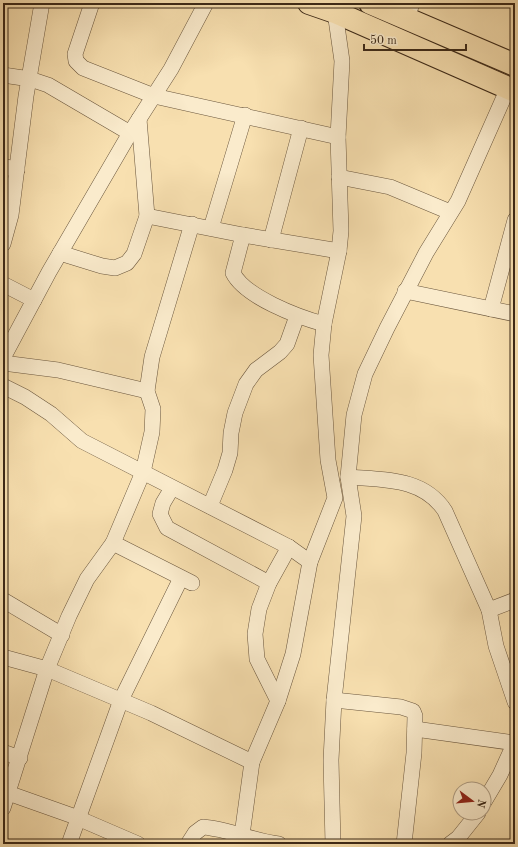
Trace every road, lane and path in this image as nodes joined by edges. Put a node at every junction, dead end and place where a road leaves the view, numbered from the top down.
1 (42, 3) edge
2 (92, 3) edge
3 (206, 3) edge
4 (309, 3) edge
5 (370, 3) edge
6 (409, 11) edge
7 (335, 12) junction
8 (515, 65) edge
9 (3, 75) edge
10 (30, 79) junction
11 (512, 90) edge
12 (154, 96) junction
13 (245, 115) junction
14 (139, 119) junction
15 (301, 128) junction
16 (130, 133) junction
17 (338, 137) junction
18 (10, 168) edge
19 (339, 177) junction
20 (450, 212) junction
21 (146, 216) junction
22 (515, 220) edge
23 (192, 224) junction
24 (211, 228) junction
25 (243, 235) junction
26 (271, 240) junction
27 (3, 244) edge
28 (339, 251) junction
29 (60, 253) junction
30 (3, 284) edge
31 (405, 291) junction
32 (34, 300) junction
33 (491, 309) junction
34 (515, 314) edge
35 (297, 316) junction
36 (324, 324) junction
37 (3, 358) edge
38 (3, 363) edge
39 (3, 386) edge
40 (147, 391) junction
41 (143, 472) junction
42 (348, 477) junction
43 (172, 488) junction
44 (335, 498) junction
45 (352, 498) junction
46 (210, 506) junction
47 (113, 543) junction
48 (289, 547) junction
49 (310, 562) junction
50 (269, 583) junction
51 (3, 600) edge
52 (515, 600) edge
53 (489, 610) junction
54 (62, 635) junction
55 (3, 657) edge
56 (47, 669) junction
57 (121, 700) junction
58 (334, 700) junction
59 (278, 701) junction
60 (515, 702) edge
61 (415, 729) junction
62 (515, 743) edge
63 (3, 752) edge
64 (20, 758) junction
65 (252, 762) junction
66 (492, 788) edge
67 (8, 793) junction
68 (3, 808) edge
69 (77, 818) junction
70 (472, 821) edge
71 (242, 835) junction
72 (264, 843) edge
73 (68, 844) edge
74 (138, 844) edge
75 (188, 844) edge
76 (279, 844) edge
77 (333, 844) edge
78 (404, 844) edge
79 (450, 844) edge

1 - 10 street
2 - 12 street
3 - 12 street
4 - 7 main road
5 - 6 main road
6 - 8 main road
7 - 11 main road
7 - 17 street
9 - 10 street
10 - 16 street
10 - 18 street
11 - 20 street
12 - 13 street
12 - 14 street
13 - 15 street
13 - 24 street
14 - 16 street
14 - 21 street
15 - 17 street
15 - 26 street
16 - 29 street
17 - 19 street
18 - 27 street
19 - 20 street
19 - 28 street
20 - 31 street
21 - 23 street
21 - 29 street
22 - 33 street
23 - 24 street
23 - 40 street
24 - 25 street
25 - 26 street
25 - 35 street
26 - 28 street
28 - 36 street
29 - 32 street
30 - 32 street
31 - 33 street
31 - 42 street
32 - 37 street
33 - 34 street
35 - 36 street
35 - 46 street
36 - 44 street
38 - 40 street
39 - 41 street
40 - 41 street
41 - 43 street
41 - 47 street
42 - 45 street
42 - 53 street
43 - 46 street
43 - 50 street
44 - 45 street
44 - 49 street
45 - 58 street
46 - 48 street
47 - 54 street
47 - 57 street
48 - 49 street
48 - 50 street
49 - 59 street
50 - 59 street
51 - 54 street
52 - 53 street
53 - 60 street
54 - 56 street
55 - 56 street
56 - 57 street
56 - 64 street
57 - 65 street
57 - 69 street
58 - 61 street
58 - 77 street
59 - 65 street
61 - 62 street
61 - 78 street
62 - 66 street
63 - 64 street
64 - 67 street
65 - 71 street
67 - 68 street
67 - 69 street
69 - 73 street
69 - 74 street
70 - 79 street
71 - 72 street
71 - 75 street
72 - 76 street

